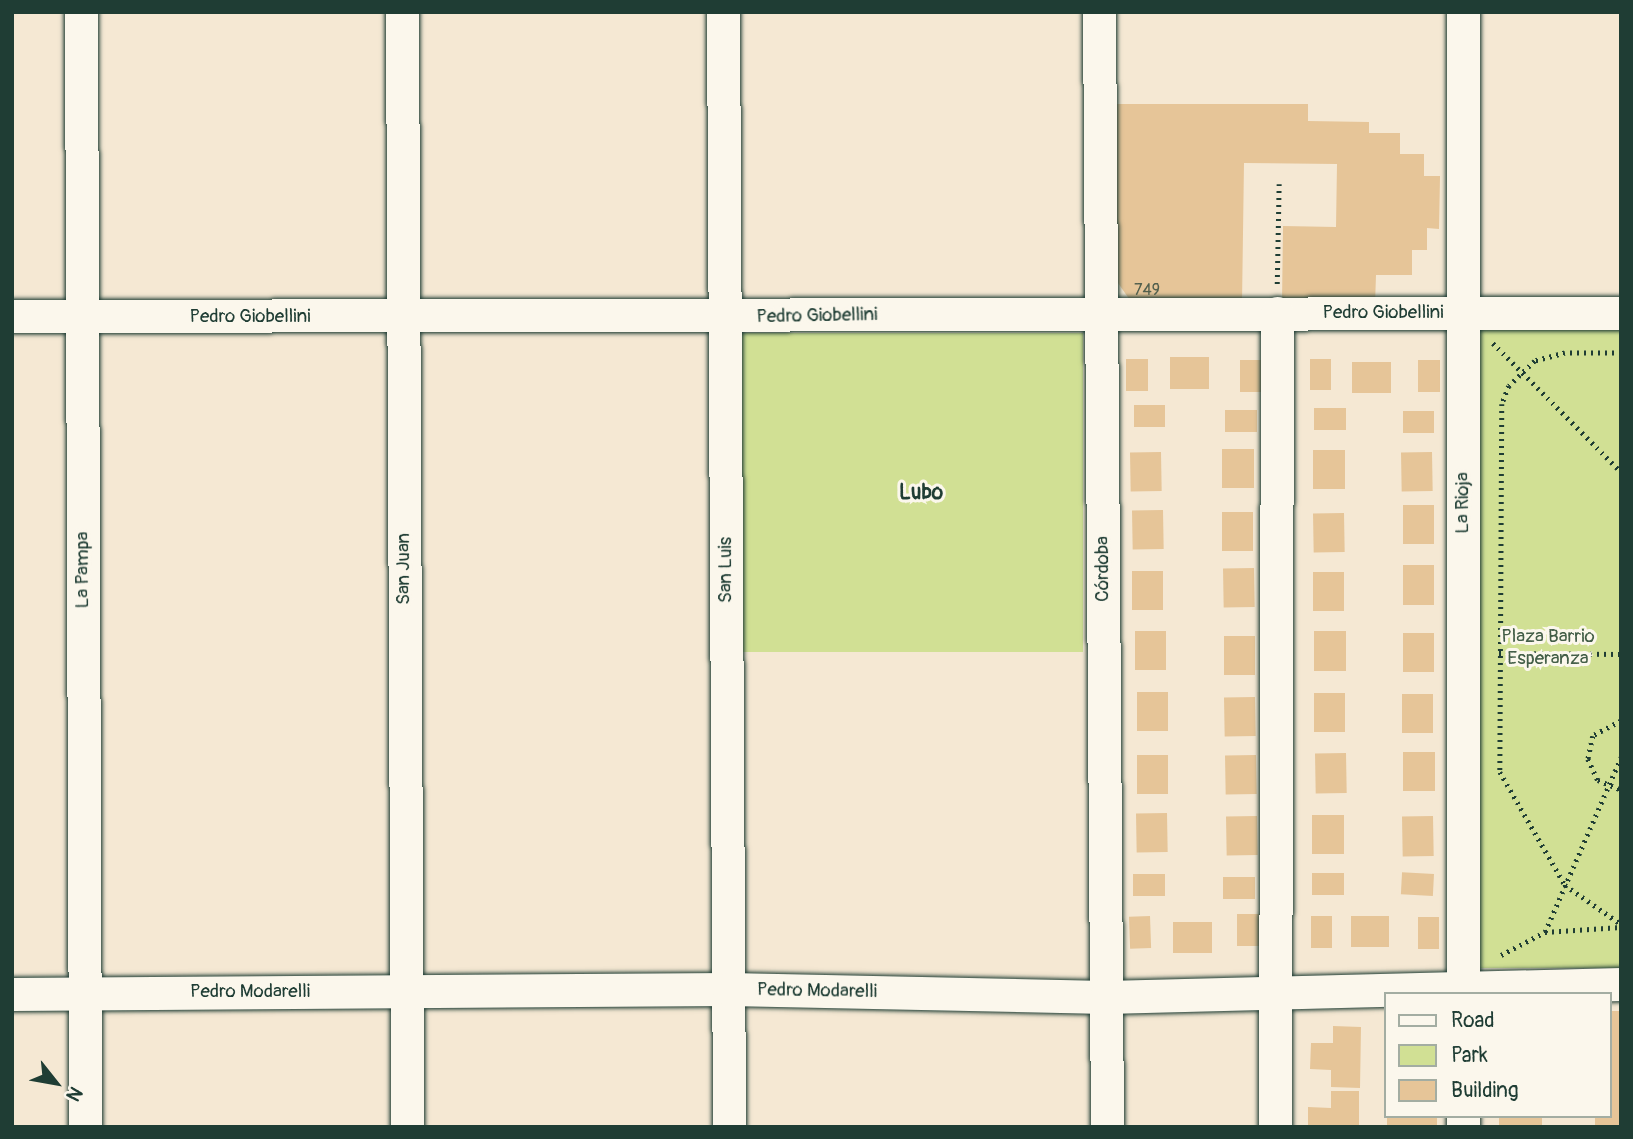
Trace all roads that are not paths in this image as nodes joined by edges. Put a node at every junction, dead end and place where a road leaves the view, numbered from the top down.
1 (81, 12) edge
2 (402, 12) edge
3 (723, 12) edge
4 (1099, 12) edge
5 (1463, 12) edge
6 (1101, 313) junction
7 (1277, 313) junction
8 (1463, 313) junction
9 (1621, 313) edge
10 (12, 316) edge
11 (82, 317) junction
12 (403, 317) junction
13 (725, 317) junction
14 (1621, 984) edge
15 (729, 989) junction
16 (1463, 989) edge
17 (407, 991) junction
18 (85, 993) junction
19 (12, 994) edge
20 (1274, 996) junction
21 (1107, 998) junction
22 (85, 1127) edge
23 (407, 1127) edge
24 (729, 1127) edge
25 (1107, 1127) edge
26 (1275, 1127) edge

1 - 11 street, La Pampa
2 - 12 street, San Juan
3 - 13 street, San Luis
4 - 6 street, Córdoba
5 - 8 street, La Rioja
6 - 7 street, Pedro Giobellini
6 - 13 street, Pedro Giobellini
6 - 21 street, Córdoba
7 - 8 street, Pedro Giobellini
7 - 20 street
8 - 9 street, Pedro Giobellini
8 - 16 street, La Rioja
10 - 11 street, Pedro Giobellini
11 - 12 street, Pedro Giobellini
11 - 18 street, La Pampa
12 - 13 street, Pedro Giobellini
12 - 17 street, San Juan
13 - 15 street, San Luis
14 - 16 street, Pedro Modarelli
15 - 17 street, Pedro Modarelli
15 - 21 street, Pedro Modarelli
15 - 24 street, San Luis
16 - 20 street, Pedro Modarelli
17 - 18 street, Pedro Modarelli
17 - 23 street, San Juan
18 - 19 street, Pedro Modarelli
18 - 22 street, La Pampa
20 - 21 street, Pedro Modarelli
20 - 26 street
21 - 25 street, Córdoba

